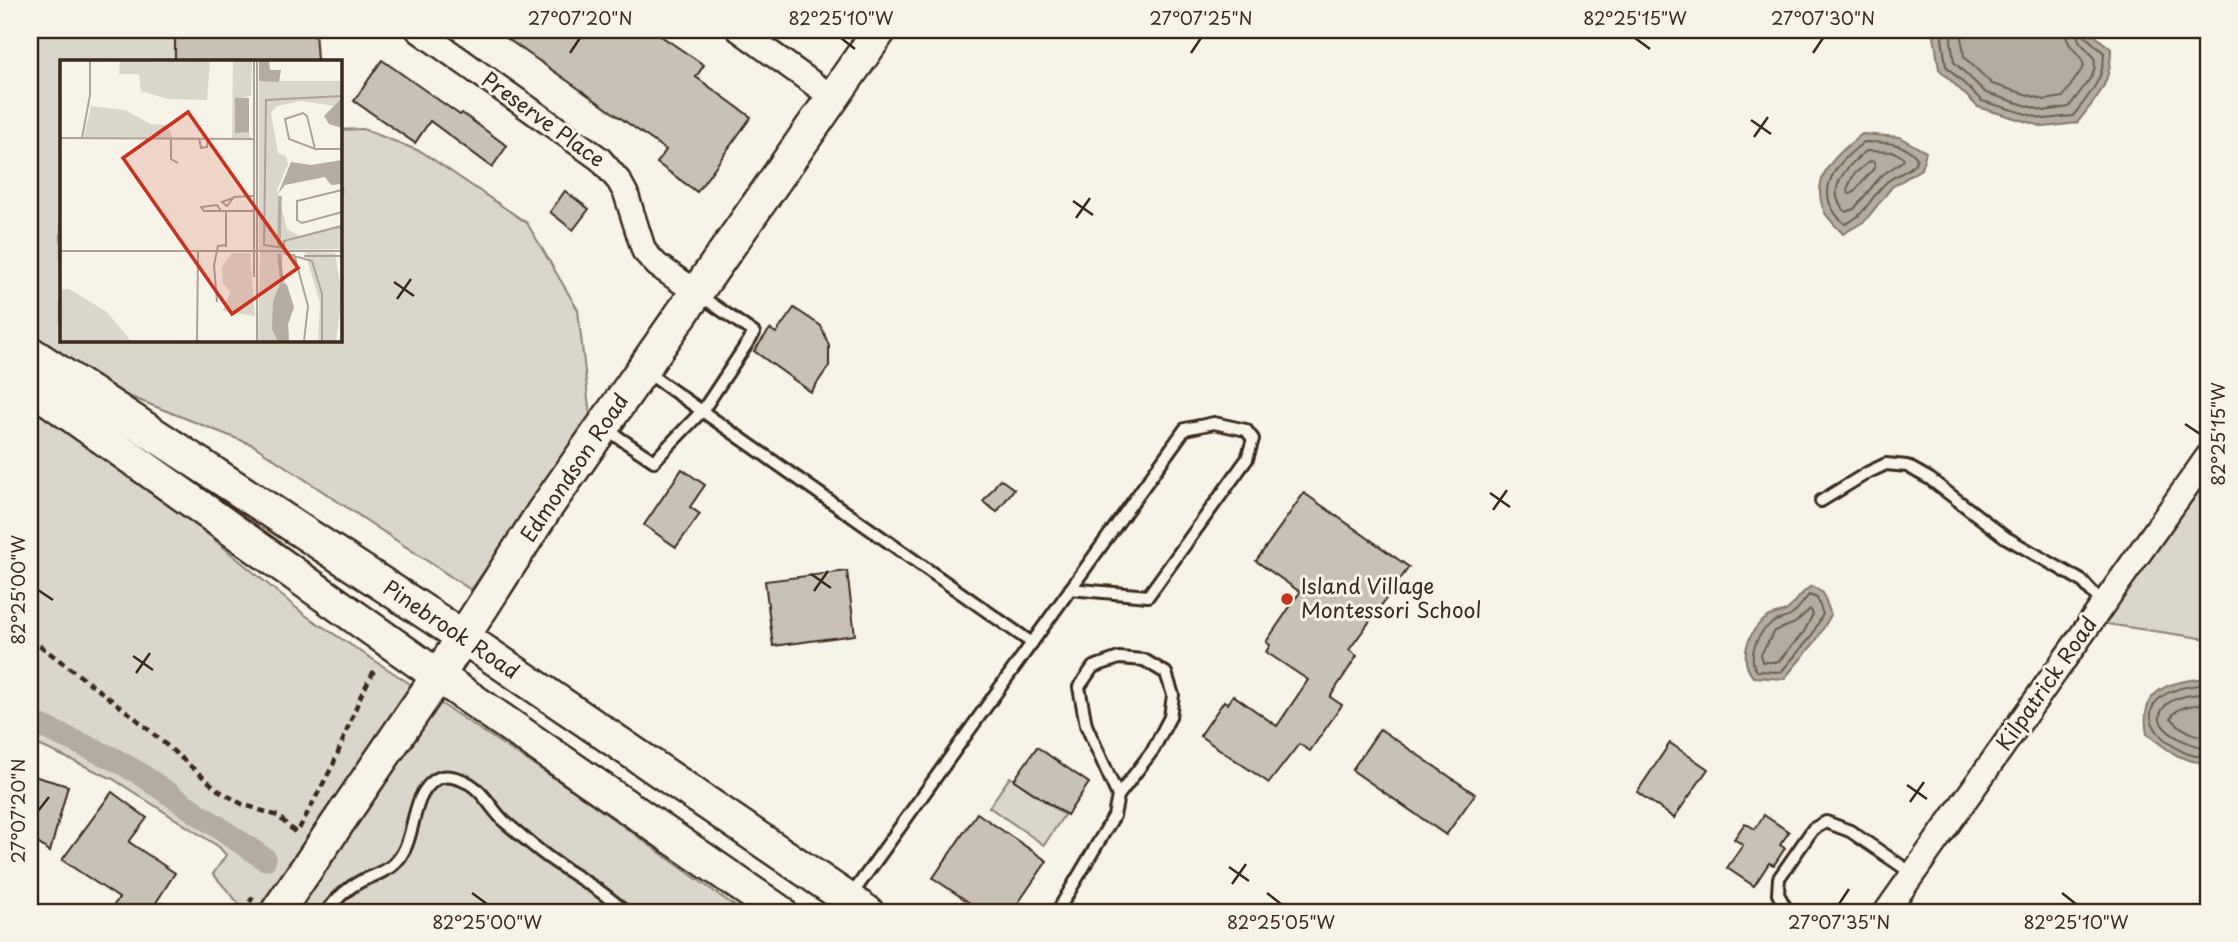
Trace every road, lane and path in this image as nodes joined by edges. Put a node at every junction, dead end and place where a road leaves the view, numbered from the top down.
1 (418, 30) edge
2 (739, 30) edge
3 (880, 30) edge
4 (832, 97) junction
5 (696, 292) junction
6 (30, 354) edge
7 (642, 369) junction
8 (30, 386) edge
9 (703, 410) junction
10 (603, 427) junction
11 (2208, 456) edge
12 (1821, 501) dead end
13 (1070, 589) junction
14 (2104, 604) junction
15 (463, 637) junction
16 (30, 638) edge
17 (1031, 643) junction
18 (375, 669) dead end
19 (438, 676) junction
20 (1118, 796) junction
21 (296, 834) junction
22 (289, 844) dead end
23 (1913, 874) junction
24 (266, 903) edge
25 (858, 908) edge
26 (243, 912) edge
27 (326, 912) edge
28 (625, 912) edge
29 (780, 912) edge
30 (1057, 912) edge
31 (1788, 912) edge
32 (1886, 912) edge

1 - 5 street, Preserve Place
2 - 4 street
3 - 4 street, Edmondson Road
4 - 5 street, Edmondson Road
5 - 7 street, Edmondson Road
5 - 9 lane
6 - 15 street, Pinebrook Road
7 - 9 lane
7 - 10 street, Edmondson Road
8 - 19 street, Pinebrook Road
9 - 10 lane
9 - 17 lane
10 - 15 street, Edmondson Road
11 - 14 street, Kilpatrick Road
12 - 14 lane
13 - 13 lane
13 - 17 lane
14 - 23 street, Kilpatrick Road
15 - 19 street, Edmondson Road
15 - 25 street, Pinebrook Road
16 - 21 path
17 - 25 lane
18 - 21 path
19 - 24 street, Edmondson Road
19 - 29 street, Pinebrook Road
20 - 20 lane
20 - 30 lane
21 - 22 path
23 - 31 lane
23 - 32 street, Kilpatrick Road
24 - 26 path
27 - 28 lane

